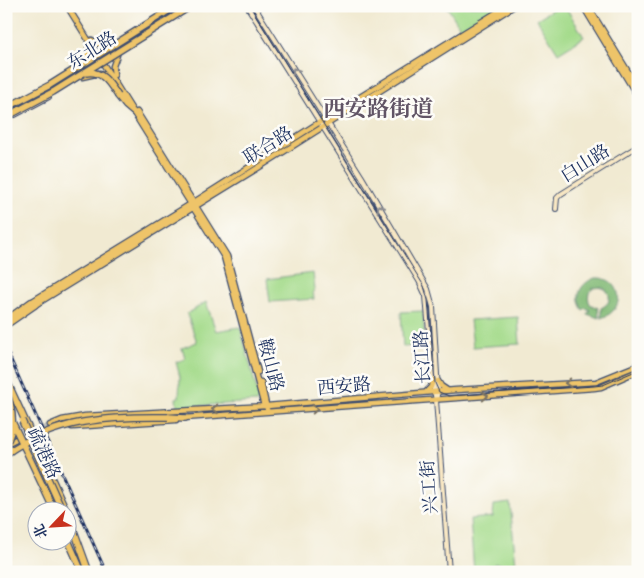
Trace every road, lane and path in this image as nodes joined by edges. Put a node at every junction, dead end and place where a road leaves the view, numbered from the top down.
1 (69, 6) edge
2 (172, 6) edge
3 (176, 6) edge
4 (180, 6) edge
5 (186, 6) edge
6 (191, 6) edge
7 (195, 6) edge
8 (247, 6) edge
9 (254, 6) edge
10 (507, 6) edge
11 (514, 6) edge
12 (583, 6) edge
13 (588, 6) edge
14 (164, 17) junction
15 (177, 18) junction
16 (164, 26) junction
17 (89, 39) junction
18 (111, 44) junction
19 (117, 50) junction
20 (101, 58) junction
21 (112, 59) joint
22 (84, 66) junction
23 (80, 74) junction
24 (114, 78) junction
25 (638, 88) edge
26 (638, 97) edge
27 (17, 100) junction
28 (14, 107) junction
29 (7, 112) edge
30 (133, 112) junction
31 (17, 114) joint
32 (327, 121) junction
33 (321, 125) junction
34 (638, 146) edge
35 (194, 205) junction
36 (556, 209) dead end
37 (33, 304) junction
38 (6, 320) edge
39 (6, 325) edge
40 (638, 365) edge
41 (638, 371) edge
42 (6, 379) edge
43 (435, 380) junction
44 (6, 388) edge
45 (449, 390) junction
46 (436, 391) junction
47 (6, 392) edge
48 (426, 392) junction
49 (436, 400) junction
50 (6, 403) edge
51 (266, 406) junction
52 (6, 409) edge
53 (266, 412) junction
54 (185, 418) junction
55 (50, 425) tunnel mouth
56 (52, 432) tunnel mouth
57 (6, 436) edge
58 (18, 438) tunnel mouth
59 (6, 444) edge
60 (21, 446) dead end
61 (6, 455) edge
62 (49, 500) edge
63 (57, 500) edge
64 (61, 500) edge
65 (78, 542) edge
66 (78, 546) edge
67 (72, 550) edge
68 (75, 556) junction
69 (85, 562) junction
70 (77, 572) edge
71 (82, 572) edge
72 (89, 572) edge
73 (449, 572) edge

1 - 17 main road, 鞍山路
2 - 14 main road
3 - 29 highway, 东北路, bridge
4 - 14 main road, 东北路
5 - 14 main road, 东北路
6 - 23 highway, 东北路, bridge
7 - 15 main road
8 - 33 main road, 长江路
32 -> 9 main road, 长江路
10 - 32 main road, 联合路
11 - 32 main road, 联合路
12 - 26 main road
13 - 25 main road
14 - 15 main road
14 - 16 main road
14 - 18 main road
14 - 19 main road, 东北路
15 - 16 main road
16 - 19 main road
17 - 18 main road
17 - 20 main road, 鞍山路
17 - 22 main road
18 - 20 main road
19 - 20 main road, 东北路
19 - 21 main road
19 - 24 main road
20 - 21 main road
20 - 22 main road, 东北路
20 - 23 main road
20 - 24 main road, 鞍山路
22 - 23 main road
22 - 27 main road
22 - 29 main road, 东北路
23 - 24 main road
23 - 28 main road, 东北路
23 - 29 highway, 东北路, bridge
23 - 30 highway, bridge
23 - 31 main road
24 - 30 main road, 鞍山路
24 - 35 main road, 鞍山路
27 - 28 main road
27 - 29 main road
28 - 29 main road
29 - 31 main road
30 - 35 main road, 鞍山路
32 - 33 main road, 联合路
43 -> 32 main road, 长江路
33 - 35 main road, 联合路
33 - 43 main road, 长江路
34 - 36 main road, 白山路
35 - 37 main road, 联合路
35 - 51 main road, 鞍山路
37 - 38 highway
37 - 39 highway
40 -> 45 main road, 西安路
49 -> 41 main road, 西安路
42 - 64 highway
43 - 45 main road
43 - 46 main road, 长江路
43 - 48 main road
44 - 63 highway, bridge
45 - 46 main road, 西安路
46 - 48 main road, 西安路
46 - 49 main road, 长江路
47 - 59 highway, bridge
48 - 51 main road, 西安路
53 -> 49 main road, 西安路
49 - 73 main road, 兴工街
50 - 57 highway, bridge
51 - 53 main road, 鞍山路
51 -> 55 main road, 西安路
52 - 62 highway, 疏港路, bridge
53 - 54 main road, 西安路
54 - 56 main road, 西安路
54 - 61 highway, bridge
58 - 59 main road
60 - 61 main road
65 - 69 highway
66 - 69 highway
67 - 68 highway
68 - 70 highway
68 - 71 highway
69 - 72 highway

